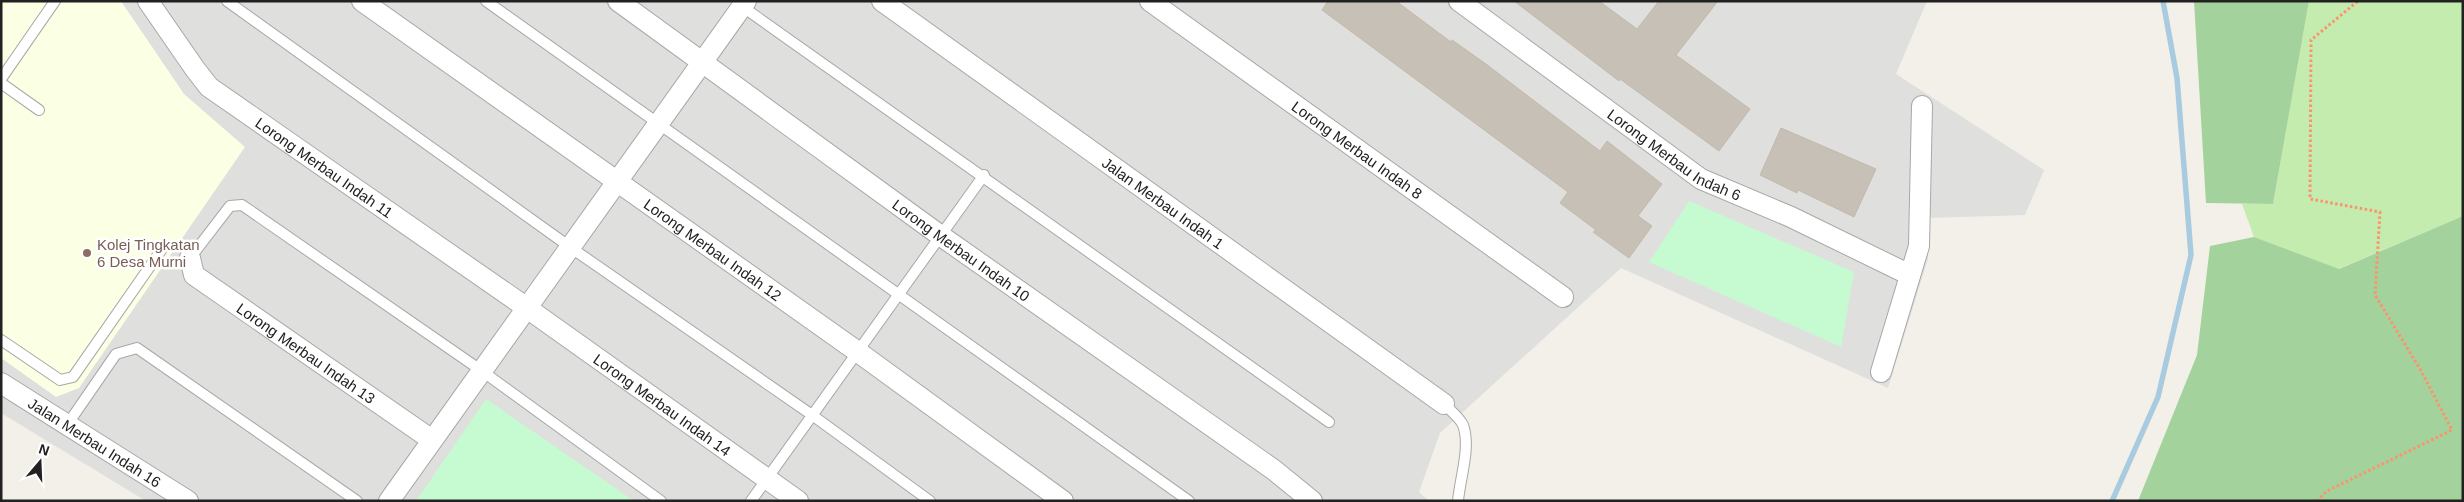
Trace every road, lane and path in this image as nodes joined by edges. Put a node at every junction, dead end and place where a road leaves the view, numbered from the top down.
1 (55, 1) edge
2 (227, 1) edge
3 (362, 1) edge
4 (486, 1) edge
5 (618, 1) edge
6 (882, 1) edge
7 (1150, 1) edge
8 (1460, 1) edge
9 (2358, 1) edge
10 (150, 2) edge
11 (741, 3) edge
12 (703, 61) junction
13 (1, 79) edge
14 (1, 84) edge
15 (1922, 106) dead end
16 (39, 110) dead end
17 (658, 124) junction
18 (984, 176) junction
19 (616, 182) junction
20 (941, 236) junction
21 (570, 247) junction
22 (162, 249) dead end
23 (190, 258) joint
24 (1910, 275) junction
25 (900, 294) junction
26 (1563, 297) dead end
27 (527, 308) junction
28 (1, 340) edge
29 (858, 352) junction
30 (482, 371) junction
31 (1881, 372) dead end
32 (1, 384) edge
33 (1444, 404) joint
34 (812, 415) junction
35 (1328, 422) dead end
36 (67, 425) junction
37 (432, 440) junction
38 (767, 479) junction
39 (1307, 499) edge
40 (188, 501) edge
41 (357, 501) edge
42 (389, 501) edge
43 (661, 501) edge
44 (751, 501) edge
45 (798, 501) edge
46 (930, 501) edge
47 (1063, 501) edge
48 (1189, 501) edge
49 (1458, 501) edge
50 (2317, 501) edge

1 - 13 lane
2 - 21 lane
3 - 19 street, Lorong Merbau Indah 12
4 - 17 lane
5 - 12 street, Lorong Merbau Indah 10
6 - 33 street, Jalan Merbau Indah 1
7 - 26 street, Lorong Merbau Indah 8
8 - 24 street, Lorong Merbau Indah 6
9 - 50 path
10 - 27 street, Lorong Merbau Indah 11
11 - 12 street
11 - 18 lane
12 - 17 street
12 - 20 street, Lorong Merbau Indah 10
14 - 16 lane
15 - 24 street
17 - 19 street
17 - 25 lane
18 - 20 lane
18 - 35 lane
19 - 21 street
19 - 29 street, Lorong Merbau Indah 12
20 - 25 lane
20 - 39 street, Lorong Merbau Indah 10
21 - 27 street
21 - 34 lane
22 - 28 lane
23 - 30 lane
23 - 37 street, Lorong Merbau Indah 13
24 - 31 street
25 - 29 lane
25 - 48 lane
27 - 30 street
27 - 38 street, Lorong Merbau Indah 14
29 - 34 lane
29 - 47 street, Lorong Merbau Indah 12
30 - 37 street
30 - 43 lane
32 - 36 street, Jalan Merbau Indah 16
33 - 49 lane
34 - 38 lane
34 - 46 lane
36 - 40 street, Jalan Merbau Indah 16
36 - 41 lane
37 - 42 street
38 - 44 lane
38 - 45 street, Lorong Merbau Indah 14

